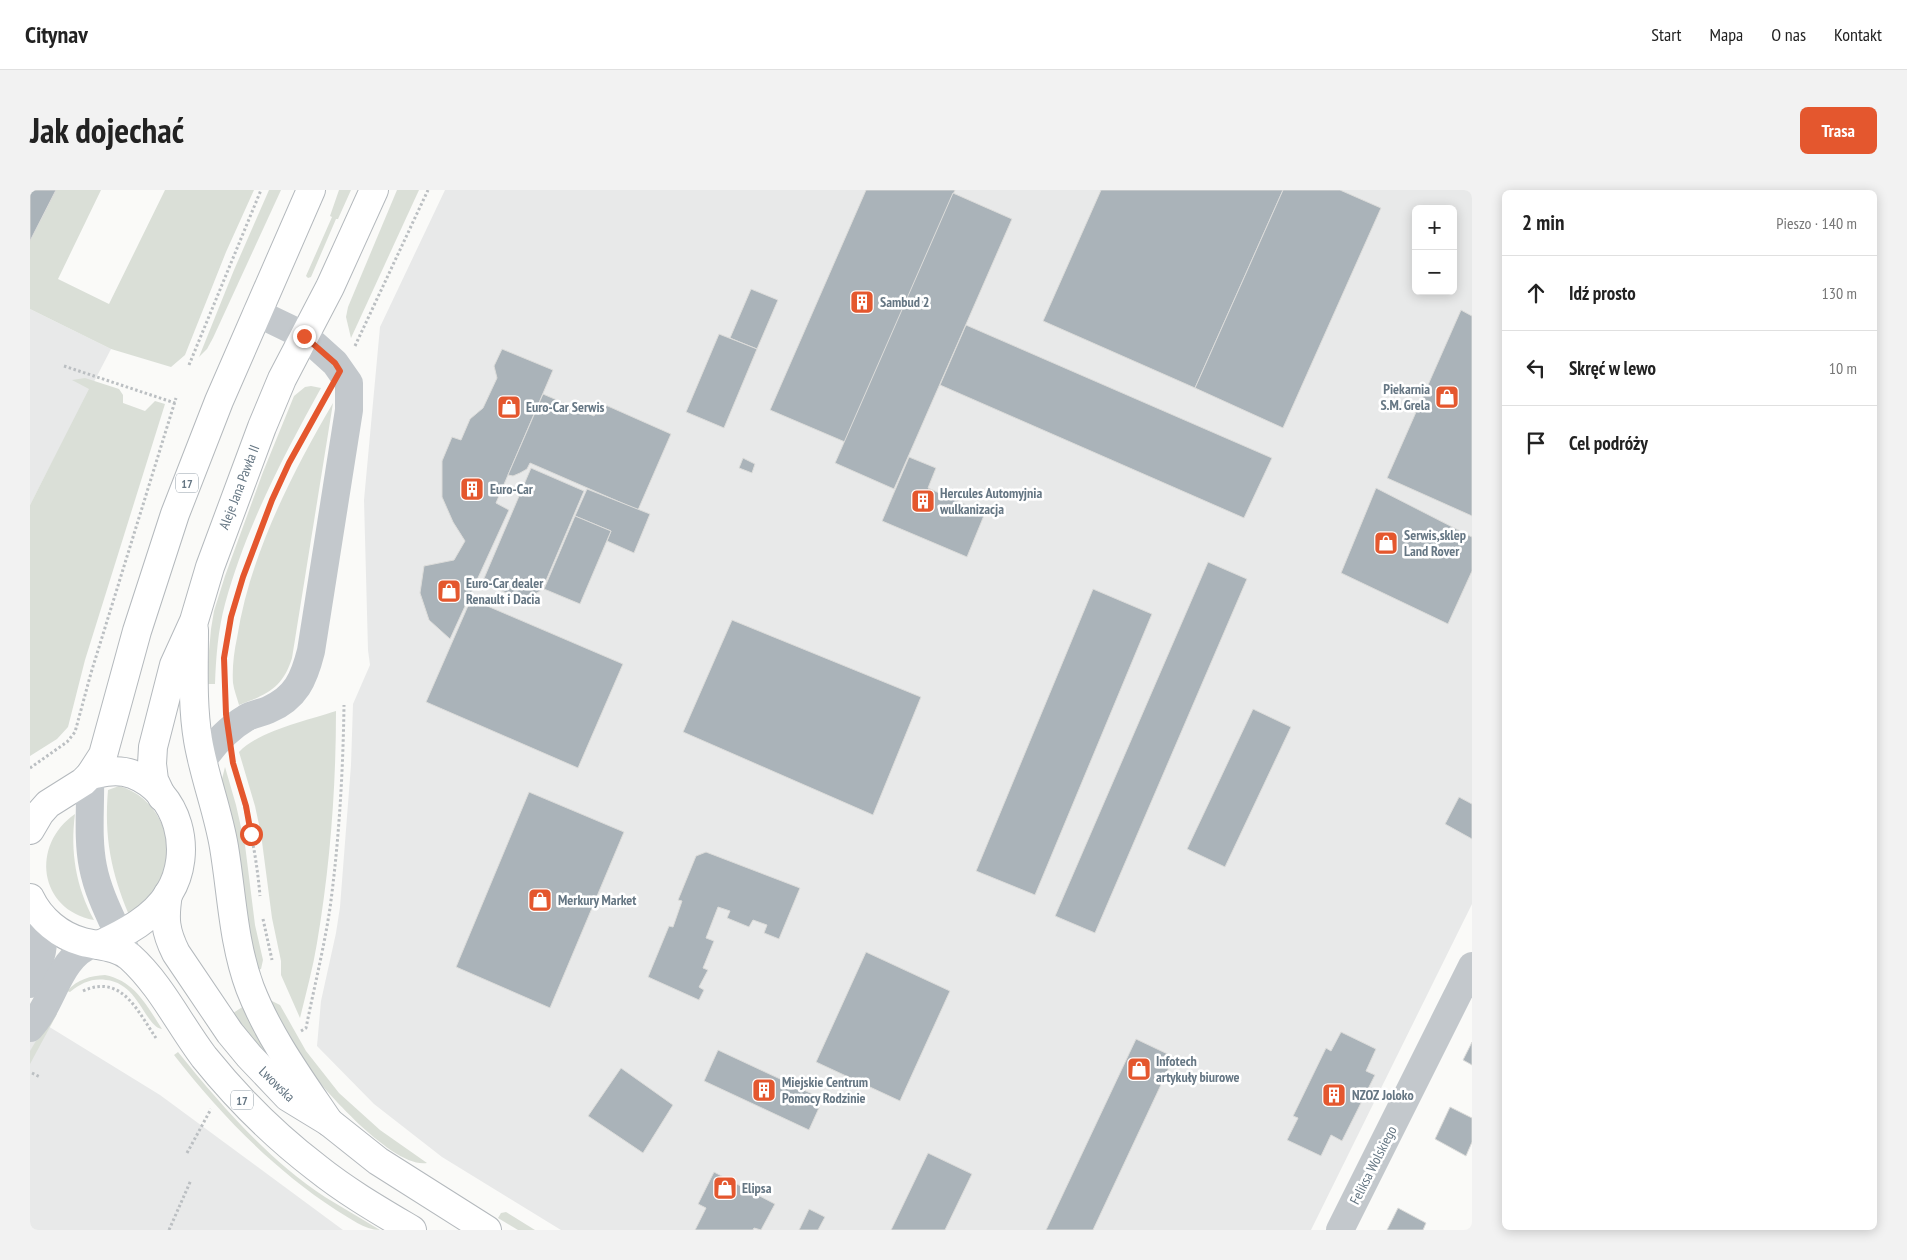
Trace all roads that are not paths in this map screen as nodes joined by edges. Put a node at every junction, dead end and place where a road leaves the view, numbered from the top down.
1 (311, 190) edge
2 (374, 190) edge
3 (257, 313) junction
4 (304, 336) junction
5 (194, 622) junction
6 (202, 761) junction
7 (90, 775) junction
8 (162, 797) junction
9 (30, 830) edge
10 (168, 894) junction
11 (36, 907) edge
12 (110, 945) junction
13 (1472, 966) edge
14 (30, 984) edge
15 (30, 1028) edge
16 (328, 1122) junction
17 (412, 1230) edge
18 (487, 1230) edge
19 (1340, 1230) edge

1 - 3 highway, 17
2 - 4 highway, Aleje Jana Pawła II / 17
3 - 4 street
3 - 7 highway, 17
4 - 5 highway, Aleje Jana Pawła II / 17
4 - 6 street
5 - 6 highway
5 - 8 highway, Aleje Jana Pawła II / 17
6 - 16 highway
7 - 8 highway, 17
7 - 9 highway, 17
7 - 12 street
8 - 10 highway, 17
10 - 12 highway, 17
10 - 16 highway, Lwowska / 17
11 - 12 highway, 17
11 - 14 street
12 - 15 street
12 - 17 highway, 17
13 - 19 street, Feliksa Wolskiego
16 - 18 highway, Lwowska / 17

